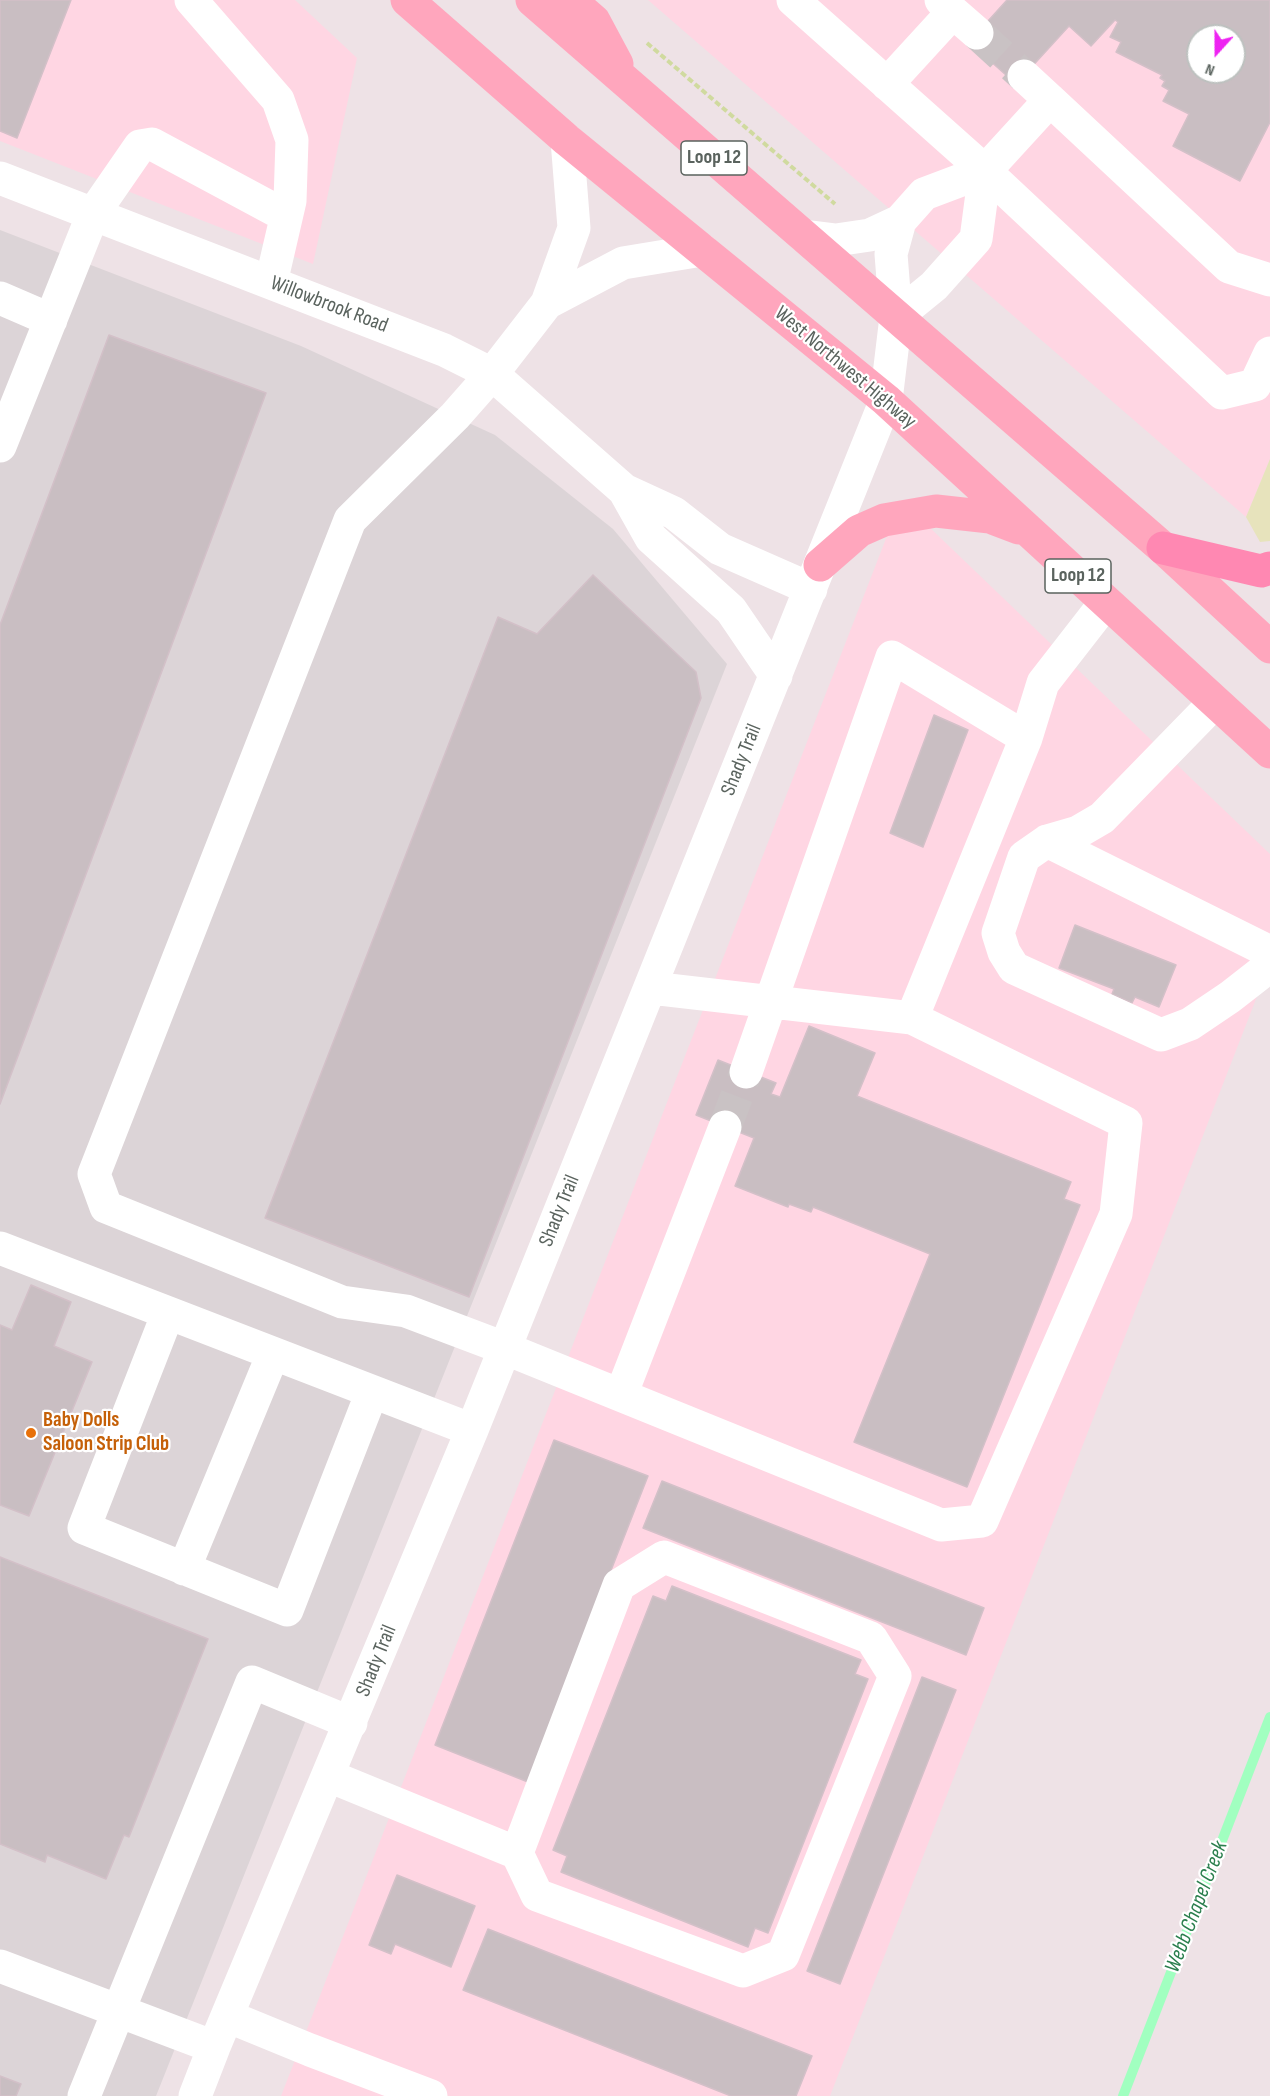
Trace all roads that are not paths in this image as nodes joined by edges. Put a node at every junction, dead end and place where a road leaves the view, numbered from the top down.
1 (191, 0) edge
2 (407, 0) edge
3 (532, 0) edge
4 (570, 0) edge
5 (794, 0) edge
6 (947, 6) edge
7 (977, 33) tunnel mouth
8 (1024, 76) tunnel mouth
9 (627, 82) junction
10 (887, 84) junction
11 (1050, 100) junction
12 (567, 140) junction
13 (985, 171) junction
14 (0, 178) edge
15 (93, 214) junction
16 (286, 216) junction
17 (900, 221) junction
18 (804, 236) junction
19 (702, 250) junction
20 (1270, 280) edge
21 (271, 283) junction
22 (0, 298) edge
23 (547, 303) junction
24 (896, 317) junction
25 (51, 320) junction
26 (1270, 352) edge
27 (492, 374) junction
28 (886, 399) junction
29 (0, 446) edge
30 (624, 490) junction
31 (1030, 532) junction
32 (1163, 548) junction
33 (1270, 568) edge
34 (815, 577) junction
35 (1106, 602) junction
36 (1270, 648) edge
37 (776, 676) junction
38 (1215, 702) junction
39 (1026, 738) junction
40 (1270, 752) edge
41 (1047, 841) junction
42 (1270, 952) edge
43 (1270, 969) edge
44 (651, 988) junction
45 (771, 1002) junction
46 (912, 1018) junction
47 (746, 1072) tunnel mouth
48 (725, 1127) tunnel mouth
49 (0, 1248) edge
50 (168, 1313) junction
51 (504, 1348) junction
52 (273, 1353) junction
53 (372, 1392) junction
54 (621, 1395) junction
55 (472, 1430) junction
56 (184, 1569) junction
57 (351, 1723) junction
58 (329, 1776) junction
59 (517, 1853) junction
60 (0, 1966) edge
61 (118, 2012) junction
62 (228, 2016) junction
63 (214, 2047) junction
64 (84, 2096) edge
65 (195, 2096) edge
66 (431, 2096) edge

1 - 16 street
2 - 12 main road, West Northwest Highway / Loop 12
3 - 9 main road, Loop 12
4 - 9 main road
5 - 10 street
6 - 7 street
6 - 10 street
8 - 11 street
9 - 18 main road, Loop 12
10 - 13 street
11 - 13 street
11 - 20 street
12 - 19 main road, West Northwest Highway / Loop 12
12 - 23 street
13 - 17 street
13 - 24 street
13 - 26 street
14 - 15 street, Willowbrook Road
15 - 16 street
15 - 21 street, Willowbrook Road
15 - 25 street
16 - 21 street
17 - 18 street
17 - 24 street, Shady Trail
18 - 24 main road, Loop 12
19 - 23 street
19 - 28 main road, West Northwest Highway / Loop 12
21 - 27 street, Willowbrook Road
22 - 25 street
23 - 27 street
24 - 28 street, Shady Trail
24 - 32 main road, Loop 12
25 - 29 street
27 - 30 street, Willowbrook Road
27 - 51 street
28 - 31 main road, West Northwest Highway / Loop 12
28 - 34 street, Shady Trail
30 - 34 street, Willowbrook Road
30 - 37 street, Willowbrook Road
31 - 34 main road
31 - 35 main road, West Northwest Highway / Loop 12
32 - 33 highway
32 - 36 main road, Loop 12
34 - 37 street, Shady Trail
35 - 38 main road, West Northwest Highway / Loop 12
35 - 39 street
37 - 44 street, Shady Trail
38 - 40 main road, West Northwest Highway / Loop 12
38 - 41 street
39 - 45 street
39 - 46 street
41 - 42 street
41 - 43 street
44 - 45 street
44 - 51 street, Shady Trail
45 - 46 street
45 - 47 street
46 - 54 street
48 - 54 street
49 - 50 street
50 - 52 street
50 - 56 street
51 - 54 street
51 - 55 street, Shady Trail
52 - 53 street
52 - 56 street
53 - 55 street
53 - 56 street
55 - 57 street, Shady Trail
57 - 58 street, Shady Trail
57 - 61 street
58 - 59 street
58 - 62 street, Shady Trail
59 - 59 street
60 - 61 street
61 - 63 street
61 - 64 street
62 - 63 street, Shady Trail
62 - 66 street
63 - 65 street, Shady Trail

